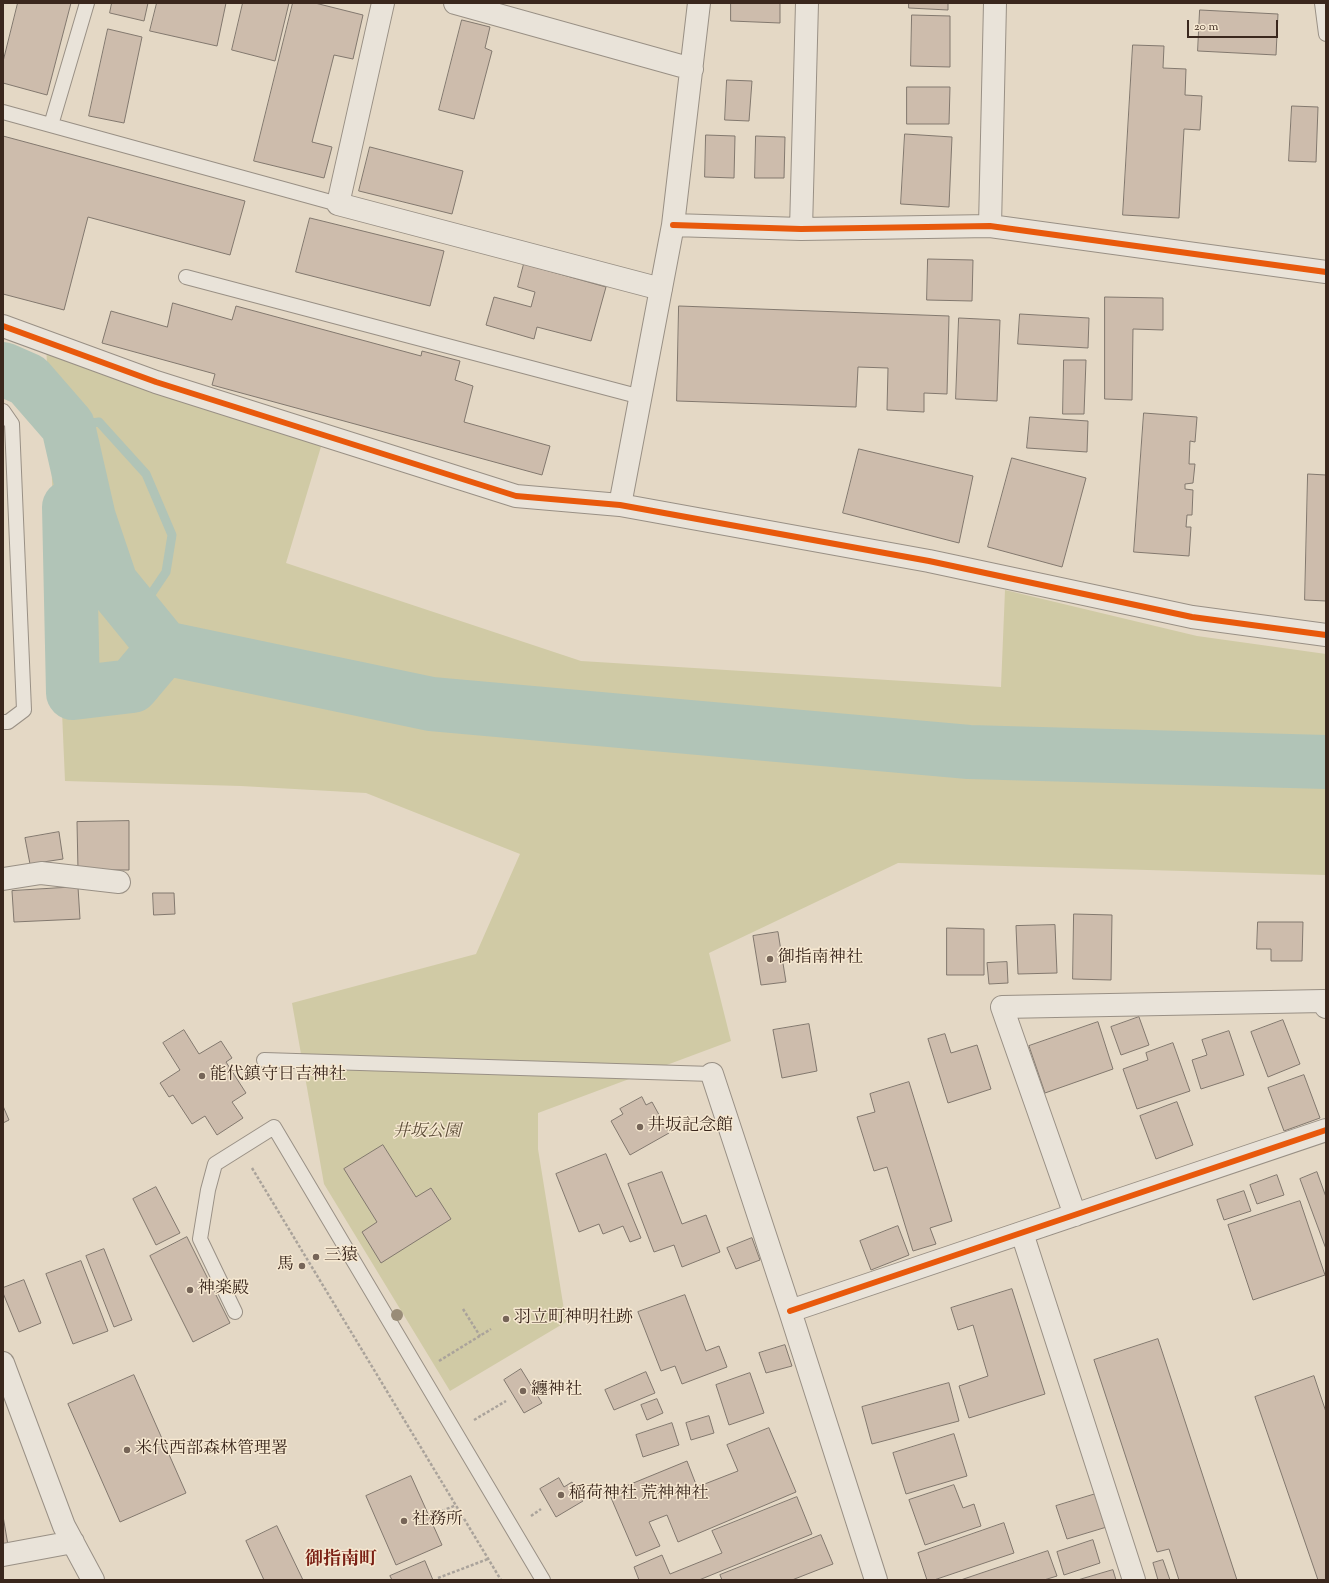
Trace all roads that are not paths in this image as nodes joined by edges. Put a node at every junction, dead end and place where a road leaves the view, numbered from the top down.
1 (87, 3) edge
2 (383, 3) edge
3 (456, 3) edge
4 (699, 3) edge
5 (807, 3) edge
6 (994, 3) edge
7 (1322, 3) edge
8 (1326, 34) edge
9 (692, 69) junction
10 (3, 112) edge
11 (52, 125) junction
12 (338, 204) junction
13 (673, 225) junction
14 (990, 226) junction
15 (801, 229) junction
16 (1326, 272) edge
17 (186, 277) dead end
18 (661, 289) junction
19 (3, 326) edge
20 (641, 397) junction
21 (3, 411) edge
22 (620, 505) junction
23 (1326, 635) edge
24 (3, 722) edge
25 (3, 878) edge
26 (119, 882) dead end
27 (1326, 1007) edge
28 (264, 1060) dead end
29 (712, 1074) joint
30 (1326, 1130) edge
31 (1075, 1215) junction
32 (1022, 1233) junction
33 (790, 1311) junction
34 (235, 1312) dead end
35 (3, 1363) edge
36 (73, 1542) junction
37 (3, 1555) edge
38 (93, 1580) edge
39 (543, 1580) edge
40 (876, 1580) edge
41 (1134, 1580) edge

1 - 11 lane
2 - 12 street
3 - 9 street
4 - 9 street
5 - 15 street
6 - 14 street
7 - 8 lane
9 - 13 street
10 - 11 lane
11 - 12 lane
12 - 18 street
13 - 15 street
13 - 18 street
14 - 15 street
14 - 16 street
17 - 20 lane
18 - 20 street
19 - 22 street
20 - 22 street
21 - 24 lane
22 - 23 street
25 - 26 street
27 - 31 street
28 - 29 lane
29 - 33 street
30 - 31 street
31 - 32 street
32 - 33 street
32 - 41 street
33 - 40 street
34 - 39 lane
35 - 36 street
36 - 37 street
36 - 38 street

